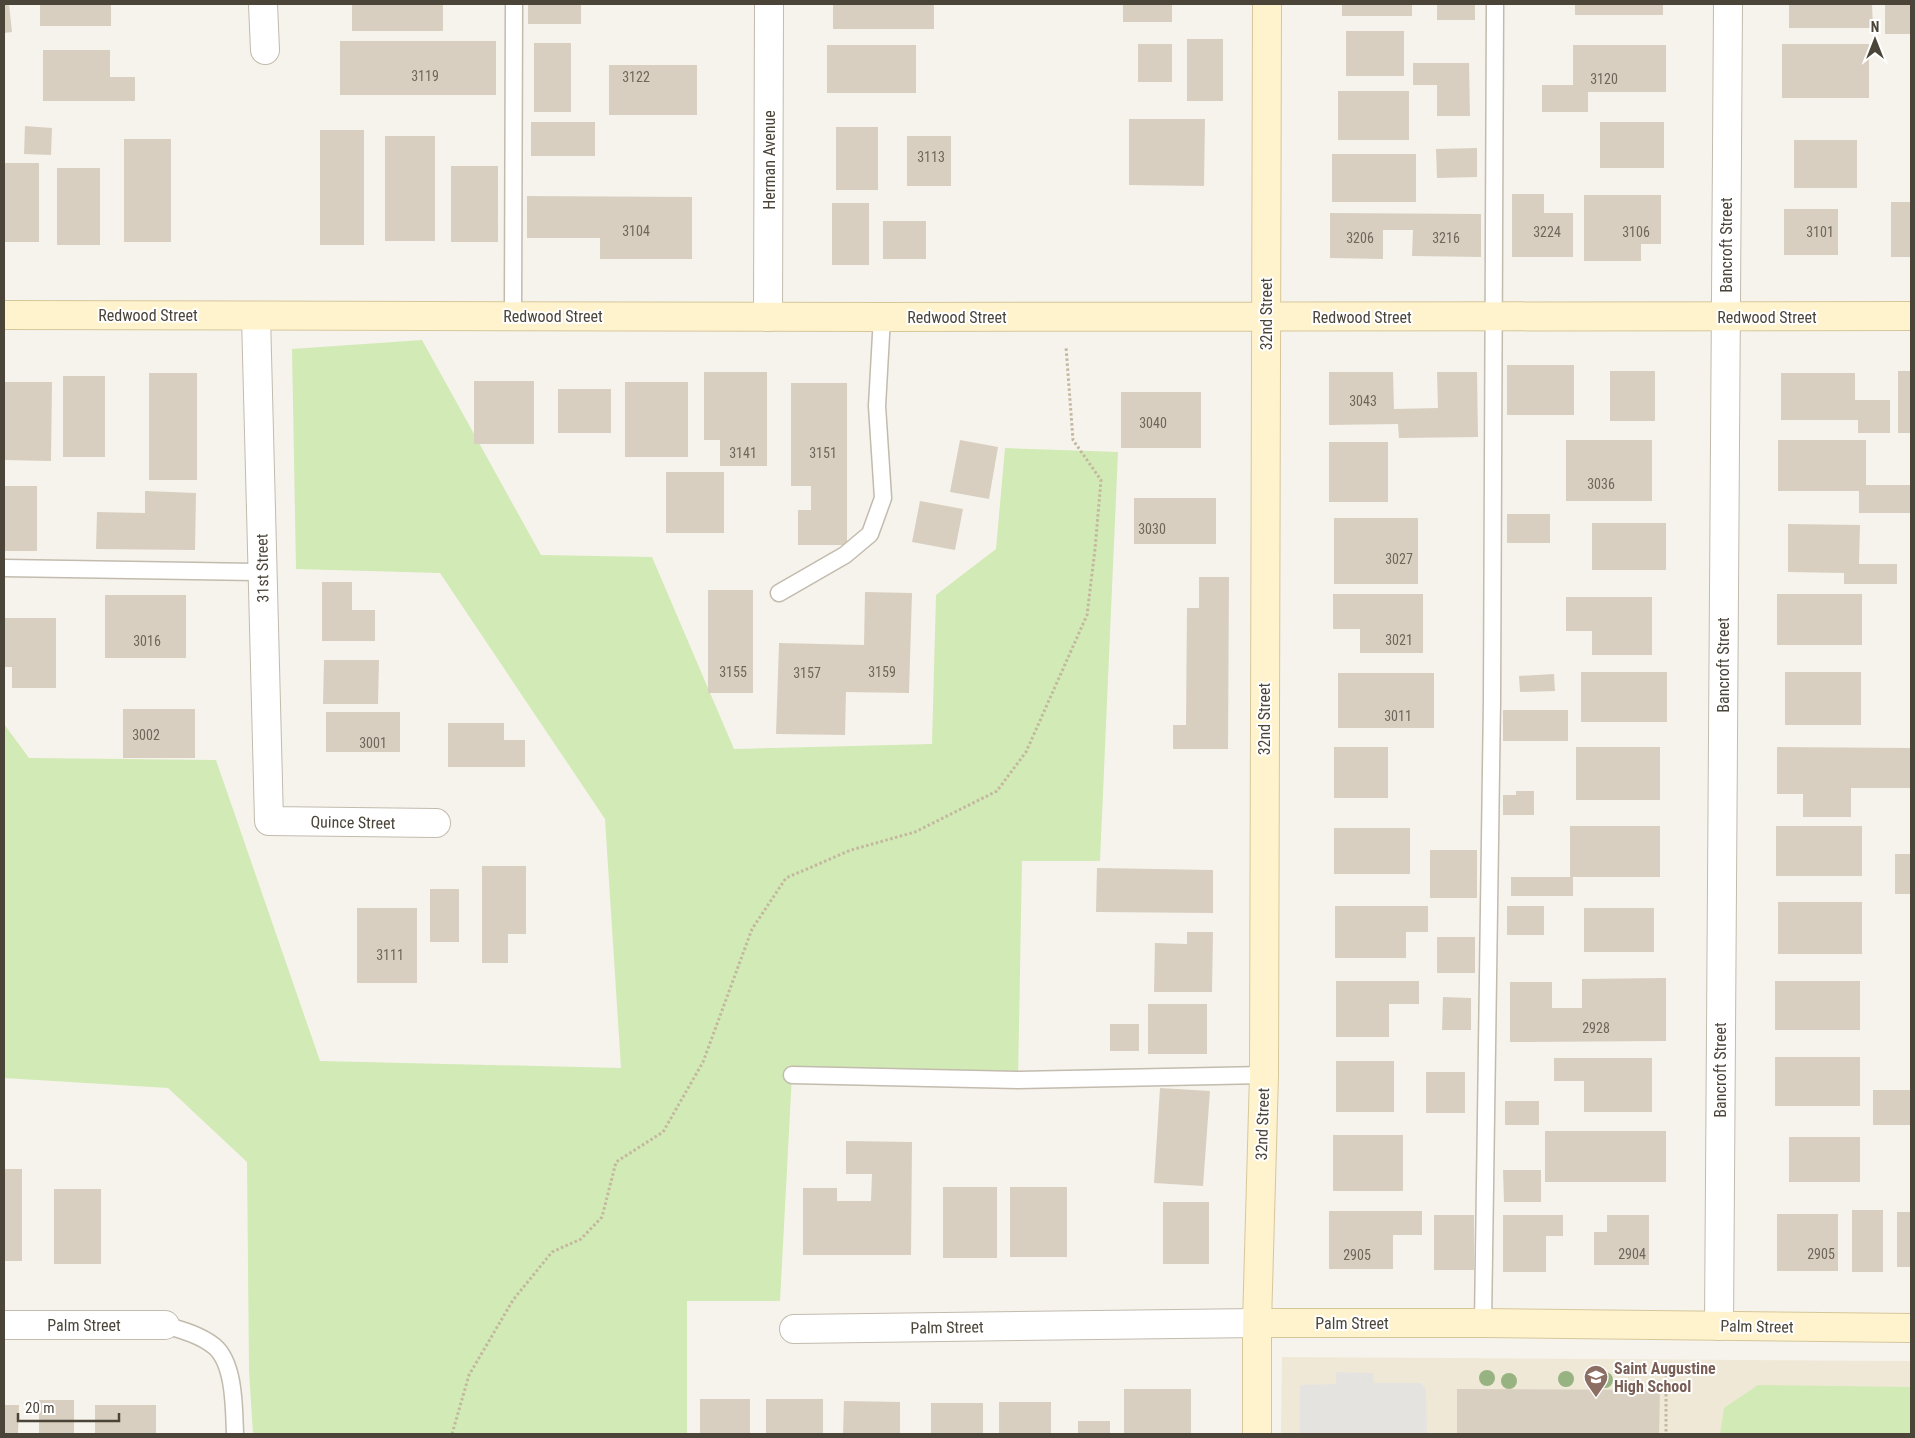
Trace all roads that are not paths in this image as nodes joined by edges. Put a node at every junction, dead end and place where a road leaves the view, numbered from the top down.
1 (263, 4) edge
2 (514, 4) edge
3 (770, 4) edge
4 (1267, 4) edge
5 (1495, 4) edge
6 (1728, 4) edge
7 (265, 50) dead end
8 (4, 315) edge
9 (256, 316) junction
10 (513, 316) junction
11 (1911, 316) edge
12 (768, 317) junction
13 (882, 317) junction
14 (1266, 317) junction
15 (1495, 317) junction
16 (1726, 317) junction
17 (4, 568) edge
18 (262, 572) junction
19 (779, 593) dead end
20 (269, 821) joint
21 (436, 823) dead end
22 (792, 1075) dead end
23 (1264, 1075) junction
24 (1257, 1323) junction
25 (1483, 1323) junction
26 (4, 1325) edge
27 (165, 1325) joint
28 (1719, 1326) junction
29 (1911, 1328) edge
30 (794, 1329) dead end
31 (234, 1434) edge
32 (1257, 1434) edge

1 - 7 street
2 - 10 lane
3 - 12 street, Herman Avenue
4 - 14 street, 32nd Street
5 - 15 lane
6 - 16 street, Bancroft Street
8 - 9 street, Redwood Street
9 - 10 street, Redwood Street
9 - 18 street, 31st Street
10 - 12 street, Redwood Street
11 - 16 street, Redwood Street
12 - 13 street, Redwood Street
13 - 14 street, Redwood Street
13 - 19 lane
14 - 15 street, Redwood Street
14 - 23 street, 32nd Street
15 - 16 street, Redwood Street
15 - 25 lane
16 - 28 street, Bancroft Street
17 - 18 lane
18 - 20 street, 31st Street
20 - 21 street, Quince Street
22 - 23 lane
23 - 24 street, 32nd Street
24 - 25 street, Palm Street
24 - 30 street, Palm Street
24 - 32 street, 32nd Street
25 - 28 street, Palm Street
26 - 27 street, Palm Street
27 - 31 lane
28 - 29 street, Palm Street

